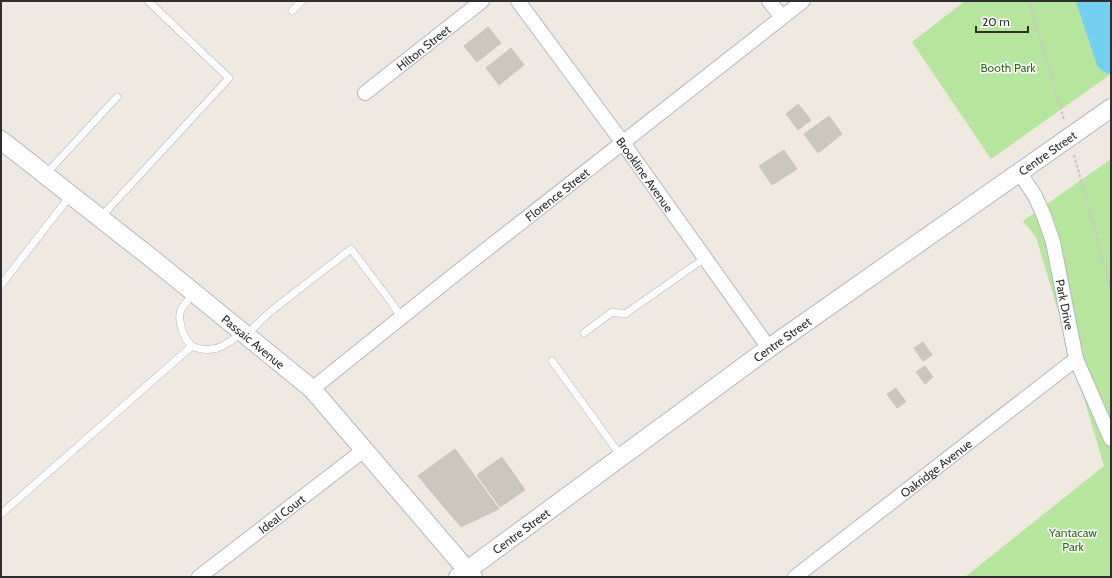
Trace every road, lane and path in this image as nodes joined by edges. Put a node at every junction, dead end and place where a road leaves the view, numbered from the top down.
1 (148, 1) edge
2 (302, 1) edge
3 (482, 1) edge
4 (518, 1) edge
5 (769, 1) edge
6 (803, 1) edge
7 (292, 11) dead end
8 (782, 17) junction
9 (365, 93) dead end
10 (117, 97) dead end
11 (1105, 112) edge
12 (1, 140) edge
13 (623, 143) junction
14 (1019, 172) junction
15 (45, 176) junction
16 (70, 196) junction
17 (100, 218) junction
18 (705, 258) junction
19 (1, 285) edge
20 (194, 294) junction
21 (401, 318) junction
22 (584, 333) dead end
23 (245, 334) junction
24 (192, 346) junction
25 (770, 348) junction
26 (1076, 359) junction
27 (552, 361) dead end
28 (312, 389) junction
29 (1111, 439) edge
30 (364, 450) junction
31 (621, 456) junction
32 (1, 514) edge
33 (466, 574) edge
34 (199, 577) edge
35 (795, 577) edge

1 - 17 lane
2 - 7 lane
3 - 9 street, Hilton Street
4 - 13 street, Brookline Avenue
5 - 8 street
6 - 8 street, Florence Street
8 - 13 street, Florence Street
10 - 15 lane
11 - 14 street, Centre Street
12 - 15 street, Passaic Avenue
13 - 18 street, Brookline Avenue
13 - 21 street, Florence Street
14 - 25 street, Centre Street
14 - 26 street, Park Drive
15 - 16 street, Passaic Avenue
16 - 17 street, Passaic Avenue
16 - 19 lane
17 - 20 street, Passaic Avenue
18 - 22 lane
18 - 25 street, Brookline Avenue
20 - 23 street, Passaic Avenue
20 - 24 lane
21 - 23 lane
21 - 28 street, Florence Street
23 - 24 lane
23 - 28 street, Passaic Avenue
24 - 32 lane
25 - 31 street, Centre Street
26 - 29 street, Park Drive
26 - 35 street, Oakridge Avenue
27 - 31 lane
28 - 30 street, Passaic Avenue
30 - 33 street, Passaic Avenue
30 - 34 street, Ideal Court
31 - 33 street, Centre Street

